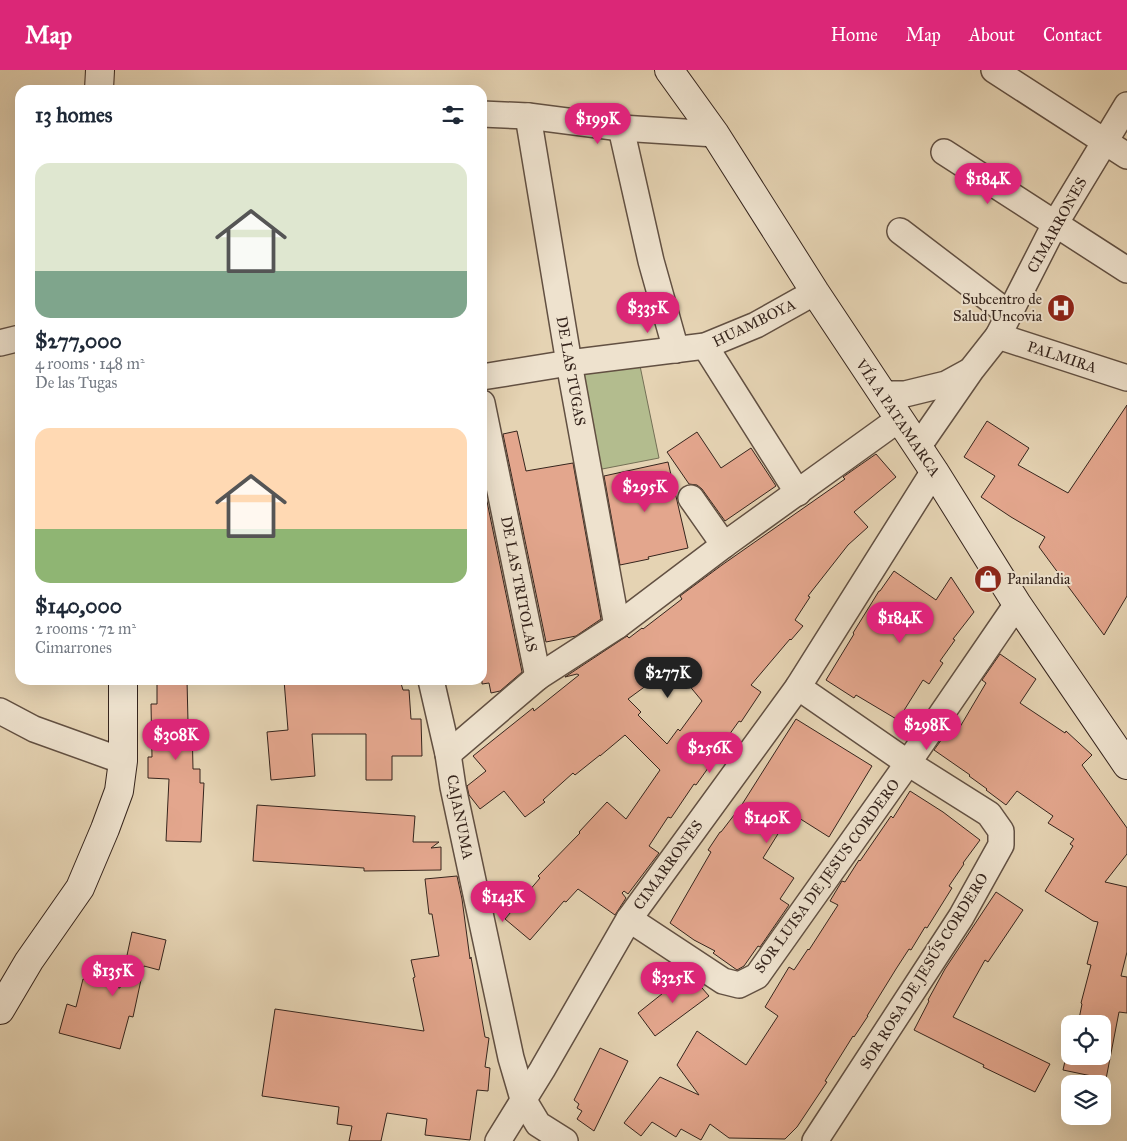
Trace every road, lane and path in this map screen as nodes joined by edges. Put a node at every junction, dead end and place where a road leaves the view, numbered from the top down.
1 (100, 70) edge
2 (669, 70) edge
3 (994, 70) edge
4 (99, 85) edge
5 (1127, 105) edge
6 (487, 114) edge
7 (528, 116) junction
8 (621, 128) junction
9 (715, 134) junction
10 (1105, 142) junction
11 (944, 152) dead end
12 (1127, 156) edge
13 (1055, 224) junction
14 (900, 231) dead end
15 (1127, 270) edge
16 (815, 292) junction
17 (1009, 314) junction
18 (998, 336) junction
19 (15, 339) edge
20 (0, 343) edge
21 (705, 346) junction
22 (676, 350) junction
23 (569, 363) junction
24 (972, 369) junction
25 (487, 376) edge
26 (1127, 378) edge
27 (882, 394) junction
28 (899, 419) junction
29 (487, 427) edge
30 (918, 447) junction
31 (934, 471) junction
32 (798, 493) junction
33 (691, 498) dead end
34 (724, 545) junction
35 (1017, 604) junction
36 (617, 626) junction
37 (538, 677) junction
38 (123, 685) edge
39 (432, 685) edge
40 (798, 687) junction
41 (0, 711) edge
42 (448, 754) junction
43 (123, 761) junction
44 (908, 763) junction
45 (1127, 766) edge
46 (629, 918) junction
47 (0, 1010) edge
48 (523, 1099) junction
49 (498, 1141) edge
50 (565, 1141) edge
51 (815, 1141) edge

1 - 4 street
2 - 9 street, VÍA A PATAMARCA
3 - 10 street
5 - 10 street, CIMARRONES
6 - 7 street
7 - 8 street
7 - 23 street, DE LAS TUGAS
8 - 9 street
8 - 22 street
9 - 16 street, VÍA A PATAMARCA
10 - 12 street
10 - 13 street, CIMARRONES
11 - 13 street
13 - 15 street
13 - 17 street, CIMARRONES
14 - 17 street
16 - 21 street, HUAMBOYA
16 - 27 street, VÍA A PATAMARCA
17 - 18 street, CIMARRONES
18 - 24 street, CIMARRONES
18 - 26 street, PALMIRA
19 - 20 street
21 - 22 street, HUAMBOYA
21 - 32 street
22 - 23 street, HUAMBOYA
23 - 25 street, HUAMBOYA
23 - 36 street, DE LAS TUGAS
24 - 27 street, CIMARRONES
24 - 30 street, CIMARRONES
27 - 28 street, VÍA A PATAMARCA
28 - 30 street, VÍA A PATAMARCA
28 - 32 street
29 - 37 street, DE LAS TRITOLAS
30 - 31 street, VÍA A PATAMARCA
31 - 35 street, VÍA A PATAMARCA
31 - 40 street, CIMARRONES
32 - 34 street
33 - 34 street
34 - 36 street
35 - 44 street, SOR LUISA DE JESUS CORDERO
35 - 45 street, VÍA A PATAMARCA
36 - 37 street
37 - 42 street
38 - 43 street
39 - 42 street, CAJANUMA
40 - 44 street, SOR ROSA DE JESÚS CORDERO
40 - 46 street, CIMARRONES
41 - 43 street
42 - 48 street, CAJANUMA
43 - 47 street
44 - 46 street, SOR LUISA DE JESUS CORDERO
44 - 51 street, SOR ROSA DE JESÚS CORDERO
46 - 48 street, CIMARRONES
48 - 49 street, CIMARRONES
48 - 50 street

